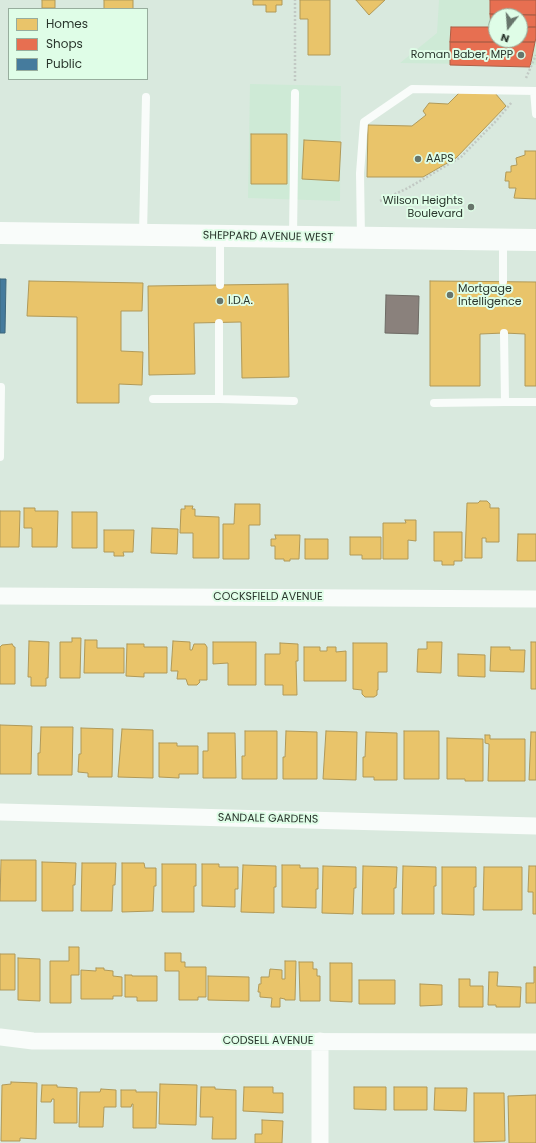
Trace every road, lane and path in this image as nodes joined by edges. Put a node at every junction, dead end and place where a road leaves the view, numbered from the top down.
1 (295, 0) edge
2 (536, 55) edge
3 (519, 91) junction
4 (535, 91) edge
5 (294, 93) joint
6 (146, 96) dead end
7 (536, 114) edge
8 (380, 201) dead end
9 (0, 233) edge
10 (143, 235) junction
11 (220, 236) junction
12 (293, 237) junction
13 (361, 238) junction
14 (504, 240) junction
15 (536, 240) edge
16 (503, 282) dead end
17 (220, 285) dead end
18 (219, 323) dead end
19 (504, 333) dead end
20 (1, 387) edge
21 (153, 399) dead end
22 (219, 399) junction
23 (294, 401) dead end
24 (505, 402) junction
25 (536, 402) edge
26 (434, 403) dead end
27 (0, 457) edge
28 (0, 596) edge
29 (536, 599) edge
30 (0, 812) edge
31 (536, 826) edge
32 (0, 1037) edge
33 (320, 1042) junction
34 (536, 1042) edge
35 (320, 1143) edge

1 - 5 path
2 - 3 path
3 - 4 lane
3 - 8 path
3 - 13 lane
4 - 7 lane
5 - 12 lane
6 - 10 lane
9 - 10 main road, SHEPPARD AVENUE WEST
10 - 11 main road, SHEPPARD AVENUE WEST
11 - 12 main road, SHEPPARD AVENUE WEST
11 - 17 lane
12 - 13 main road, SHEPPARD AVENUE WEST
13 - 14 main road, SHEPPARD AVENUE WEST
14 - 15 main road, SHEPPARD AVENUE WEST
14 - 16 lane
18 - 22 lane
19 - 24 lane
20 - 27 lane
21 - 22 lane
22 - 23 lane
24 - 25 lane
24 - 26 lane
28 - 29 street, COCKSFIELD AVENUE
30 - 31 street, SANDALE GARDENS
32 - 33 street, CODSELL AVENUE
33 - 34 street, CODSELL AVENUE
33 - 35 street

